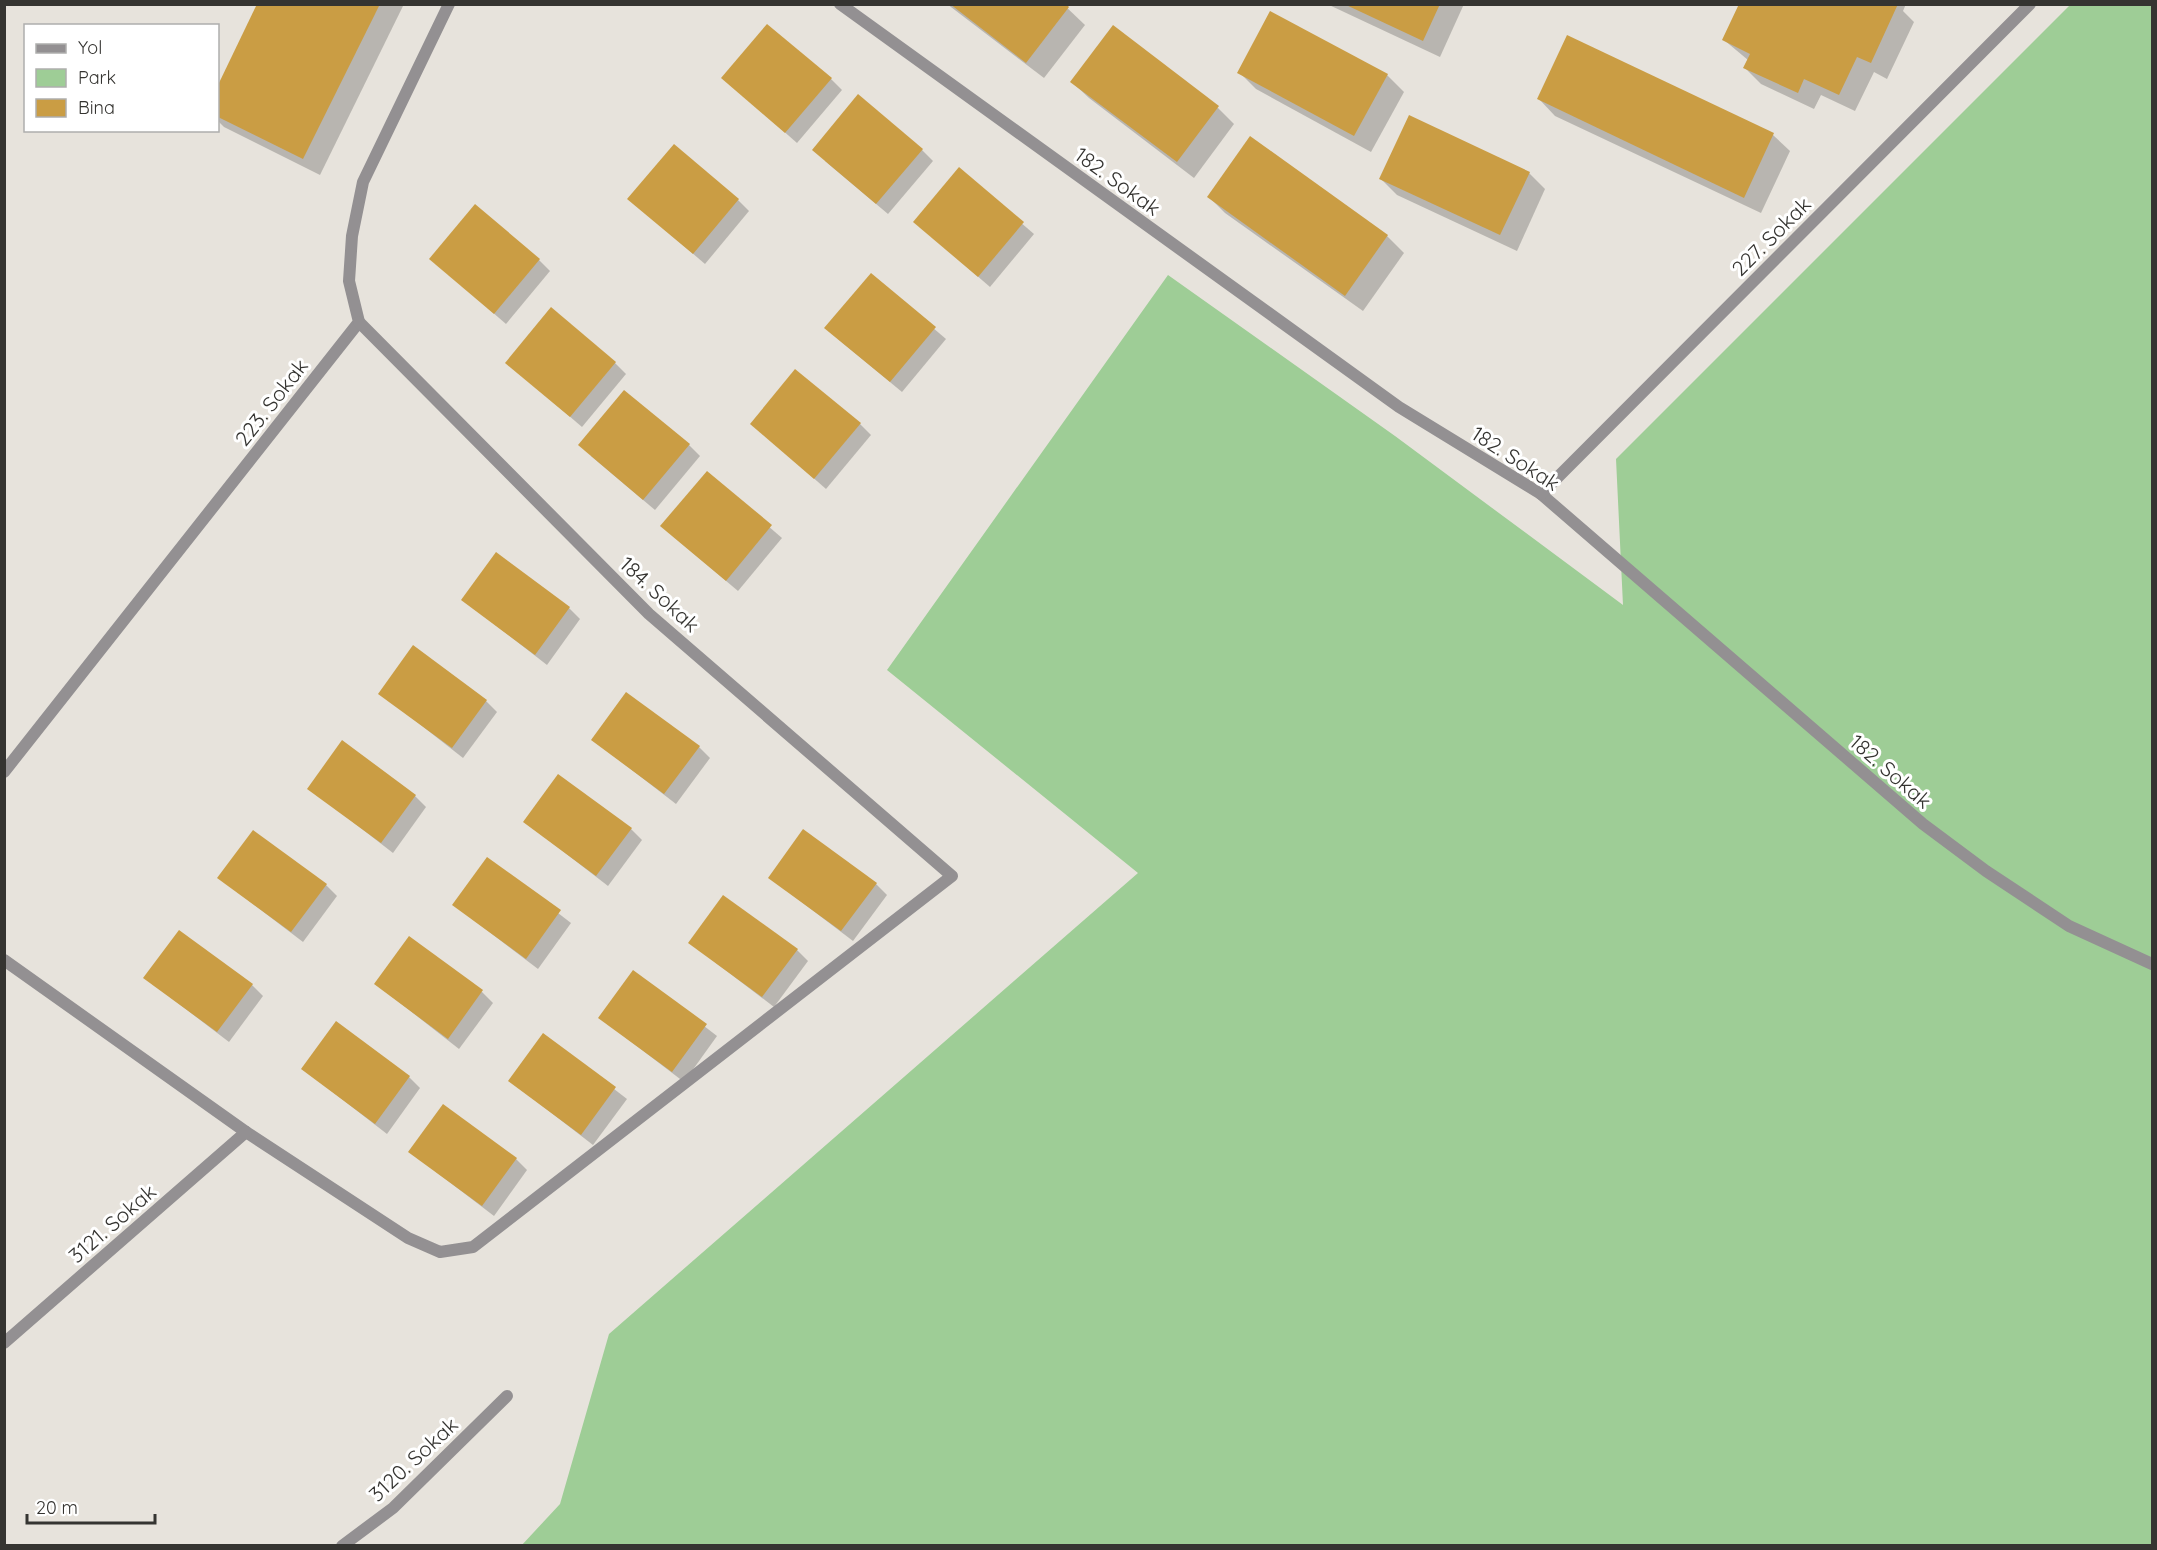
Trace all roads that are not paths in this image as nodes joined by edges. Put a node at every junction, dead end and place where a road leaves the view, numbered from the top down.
1 (449, 4) edge
2 (840, 4) edge
3 (2030, 4) edge
4 (359, 322) junction
5 (1541, 494) junction
6 (4, 772) edge
7 (4, 960) edge
8 (2152, 964) edge
9 (246, 1132) junction
10 (4, 1343) edge
11 (507, 1396) dead end
12 (342, 1545) edge

1 - 4 street
2 - 5 street, 182. Sokak
3 - 5 street, 227. Sokak
4 - 6 street, 223. Sokak
4 - 9 street, 184. Sokak
5 - 8 street, 182. Sokak
7 - 9 street
9 - 10 street, 3121. Sokak
11 - 12 street, 3120. Sokak

